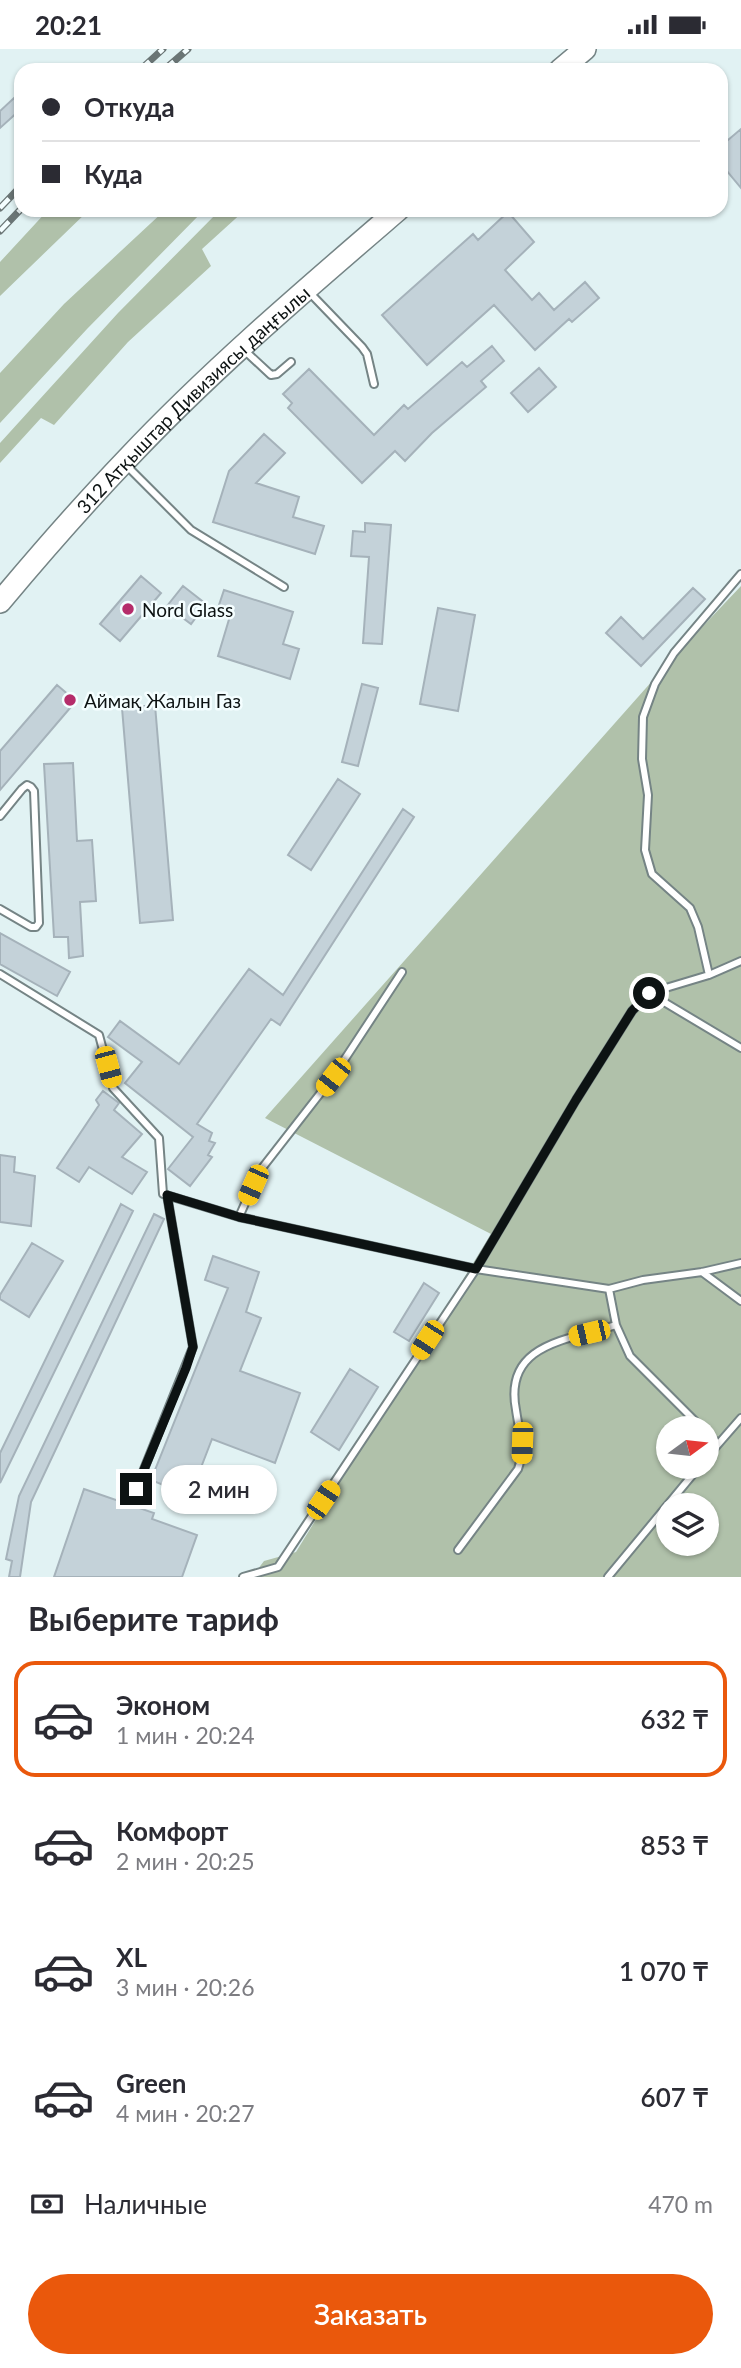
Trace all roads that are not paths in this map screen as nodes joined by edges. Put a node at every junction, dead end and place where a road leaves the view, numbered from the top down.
1 (584, 49) edge
2 (568, 63) edge
3 (390, 217) edge
4 (306, 289) junction
5 (242, 347) junction
6 (291, 362) dead end
7 (374, 384) dead end
8 (124, 462) junction
9 (741, 574) edge
10 (284, 587) dead end
11 (0, 603) edge
12 (0, 816) edge
13 (0, 909) edge
14 (741, 961) edge
15 (402, 972) dead end
16 (0, 974) edge
17 (709, 975) junction
18 (649, 993) junction
19 (741, 1048) edge
20 (167, 1195) junction
21 (239, 1217) junction
22 (741, 1263) edge
23 (476, 1269) junction
24 (702, 1272) junction
25 (609, 1289) junction
26 (741, 1301) edge
27 (616, 1325) junction
28 (690, 1416) edge
29 (741, 1418) edge
30 (719, 1443) edge
31 (689, 1479) edge
32 (136, 1489) dead end
33 (458, 1551) dead end
34 (243, 1577) edge
35 (608, 1577) edge

1 - 2 highway
3 - 4 highway, 312 Атқыштар Дивизиясы даңғылы
4 - 5 highway, 312 Атқыштар Дивизиясы даңғылы
4 - 7 lane
5 - 6 lane
5 - 8 highway, 312 Атқыштар Дивизиясы даңғылы
8 - 10 lane
8 - 11 highway, 312 Атқыштар Дивизиясы даңғылы
9 - 17 lane
12 - 13 lane
14 - 17 lane
15 - 21 lane
16 - 20 lane
17 - 18 lane
18 - 19 lane
18 - 23 lane
20 - 21 lane
20 - 32 lane
21 - 23 lane
22 - 24 lane
23 - 25 lane
23 - 34 lane
24 - 25 lane
24 - 26 lane
25 - 27 lane
27 - 28 lane
27 - 33 lane
29 - 30 lane
31 - 35 lane

